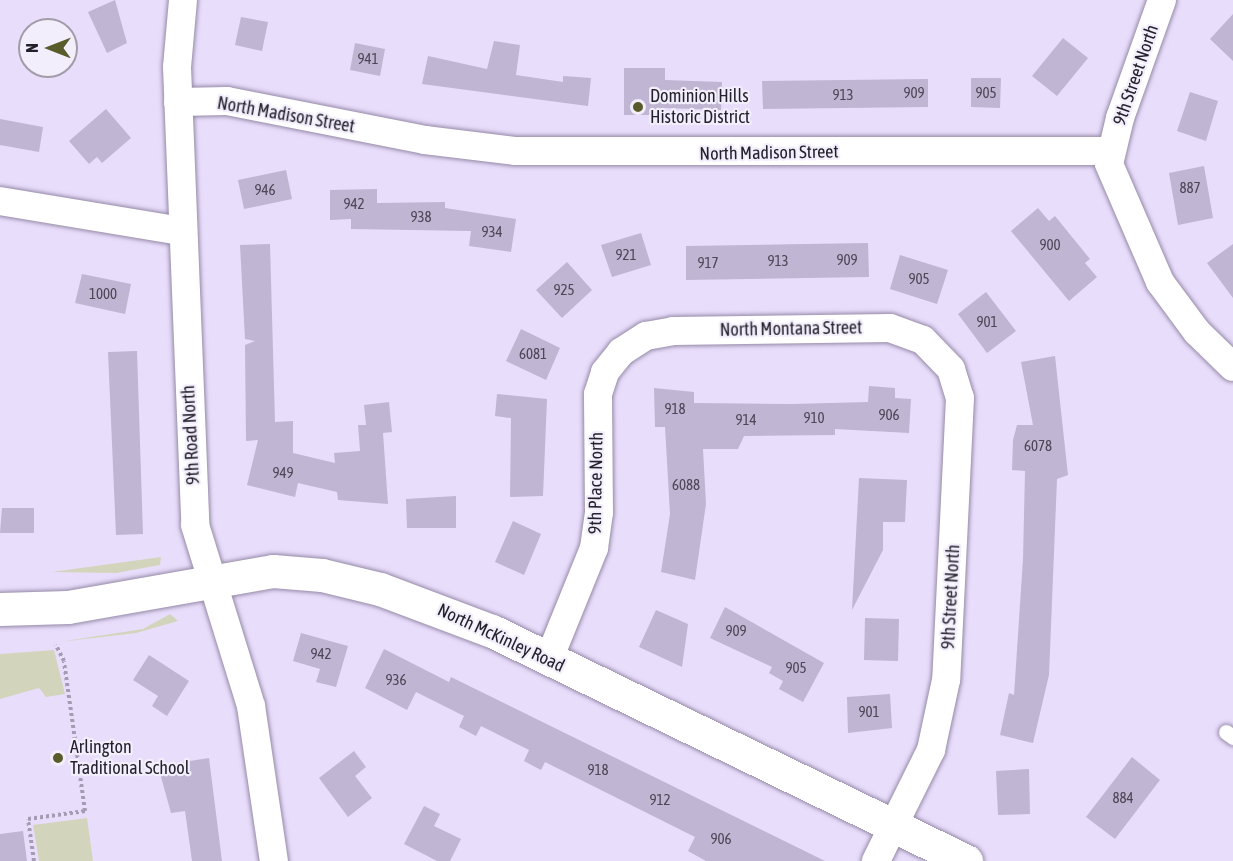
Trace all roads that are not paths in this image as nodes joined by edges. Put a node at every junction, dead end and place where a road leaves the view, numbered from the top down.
1 (183, 0) edge
2 (1162, 0) edge
3 (178, 102) junction
4 (1110, 151) junction
5 (0, 201) edge
6 (182, 231) junction
7 (630, 345) joint
8 (944, 360) joint
9 (1233, 367) edge
10 (212, 580) junction
11 (0, 609) edge
12 (549, 659) junction
13 (893, 828) junction
14 (274, 861) edge
15 (876, 861) edge
16 (966, 861) edge

1 - 3 street, 9th Road North
2 - 4 street, 9th Street North
3 - 4 street, North Madison Street
3 - 6 street, 9th Road North
4 - 9 street
5 - 6 street
6 - 10 street, 9th Road North
7 - 8 street, North Montana Street
7 - 12 street, 9th Place North
8 - 13 street, 9th Street North
10 - 11 street, North McKinley Road
10 - 12 street, North McKinley Road
10 - 14 street, 9th Road North
12 - 13 street, North McKinley Road
13 - 15 street, 9th Street North
13 - 16 street, North McKinley Road

